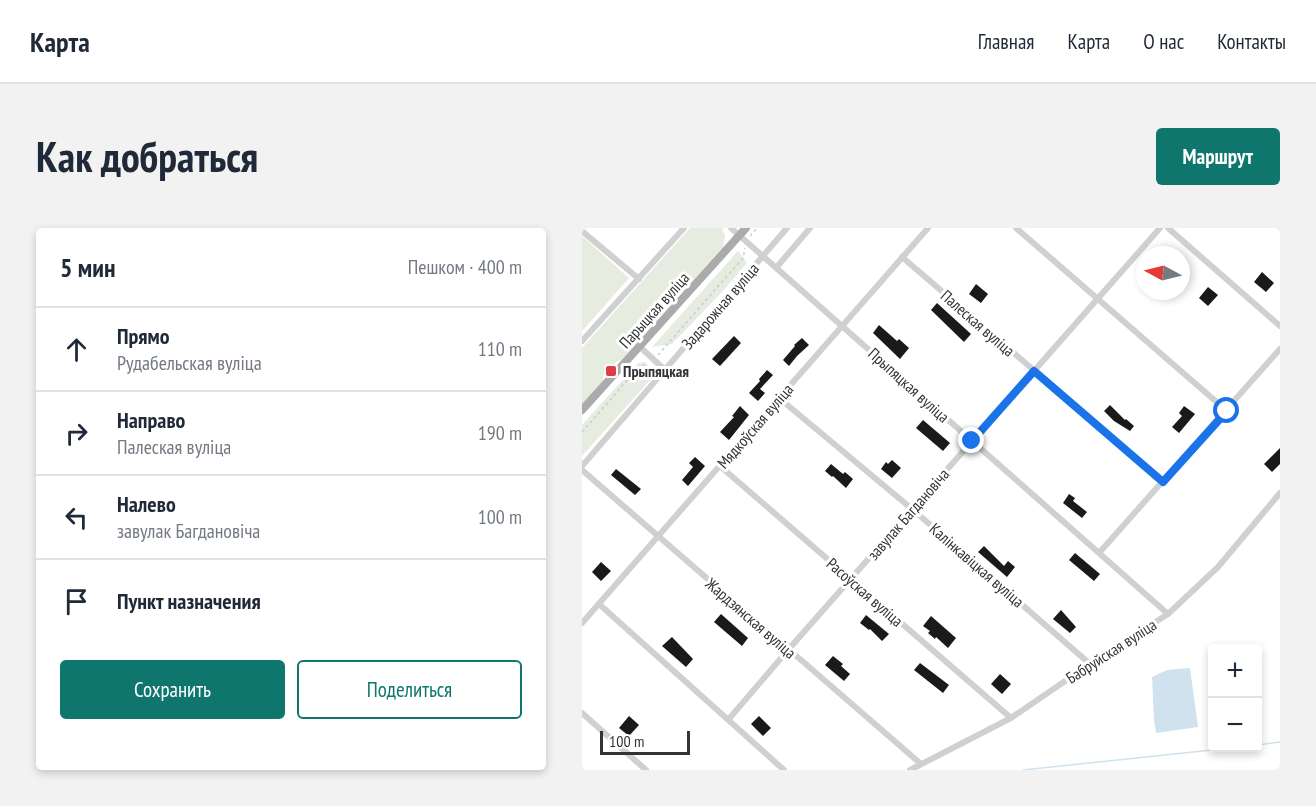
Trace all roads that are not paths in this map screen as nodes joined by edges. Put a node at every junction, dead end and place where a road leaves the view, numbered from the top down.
1 (684, 228) edge
2 (731, 228) edge
3 (746, 228) edge
4 (787, 228) edge
5 (810, 228) edge
6 (928, 228) edge
7 (1016, 228) edge
8 (1160, 228) edge
9 (1168, 228) edge
10 (582, 231) edge
11 (743, 238) junction
12 (763, 256) junction
13 (902, 257) junction
14 (776, 268) junction
15 (639, 279) junction
16 (1097, 299) junction
17 (842, 326) junction
18 (1280, 326) edge
19 (582, 341) edge
20 (639, 346) junction
21 (1280, 349) edge
22 (665, 370) junction
23 (1034, 371) junction
24 (779, 398) junction
25 (582, 410) edge
26 (1227, 411) junction
27 (972, 441) junction
28 (720, 466) junction
29 (582, 468) edge
30 (1163, 482) junction
31 (1280, 493) edge
32 (912, 509) junction
33 (658, 536) junction
34 (1100, 554) junction
35 (850, 579) junction
36 (599, 604) junction
37 (1168, 614) junction
38 (582, 623) edge
39 (788, 650) junction
40 (1090, 664) junction
41 (582, 713) edge
42 (1011, 718) junction
43 (728, 720) junction
44 (921, 765) junction
45 (646, 770) edge
46 (784, 770) edge
47 (910, 770) edge

1 - 15 street
2 - 11 street, Прыпяцкая вуліца
3 - 11 main road, Парыцкая вуліца
4 - 12 street, Задарожная вуліца
5 - 14 street
6 - 13 street, Мядкоўская вуліца
7 - 16 street
8 - 16 street, завулак Багдановіча
9 - 18 street
10 - 15 street
11 - 12 street, Прыпяцкая вуліца
11 - 20 main road, Парыцкая вуліца
12 - 14 street, Прыпяцкая вуліца
12 - 22 street, Задарожная вуліца
13 - 17 street, Мядкоўская вуліца
13 - 23 street, Палеская вуліца
14 - 17 street, Прыпяцкая вуліца
15 - 19 street
16 - 23 street, завулак Багдановіча
16 - 26 street
17 - 24 street, Мядкоўская вуліца
17 - 27 street, Прыпяцкая вуліца
20 - 22 street
20 - 25 main road, Парыцкая вуліца
21 - 26 street
22 - 29 street, Задарожная вуліца
23 - 27 street, завулак Багдановіча
23 - 30 street, Палеская вуліца
24 - 28 street, Мядкоўская вуліца
24 - 32 street, Калінкавіцкая вуліца
26 - 30 street
27 - 32 street, завулак Багдановіча
27 - 34 street, Прыпяцкая вуліца
28 - 33 street, Мядкоўская вуліца
28 - 35 street, Расоўская вуліца
29 - 33 street, Жардзянская вуліца
30 - 34 street
31 - 37 street, Бабруйская вуліца
32 - 35 street, завулак Багдановіча
32 - 40 street, Калінкавіцкая вуліца
33 - 36 street, Мядкоўская вуліца
33 - 39 street, Жардзянская вуліца
34 - 37 street, Прыпяцкая вуліца
35 - 39 street, завулак Багдановіча
35 - 42 street, Расоўская вуліца
36 - 38 street, Мядкоўская вуліца
36 - 43 street
37 - 40 street, Бабруйская вуліца
39 - 43 street, завулак Багдановіча
39 - 44 street, Жардзянская вуліца
40 - 42 street, Бабруйская вуліца
41 - 45 street
42 - 44 street, Бабруйская вуліца
43 - 46 street
44 - 47 street, Бабруйская вуліца

